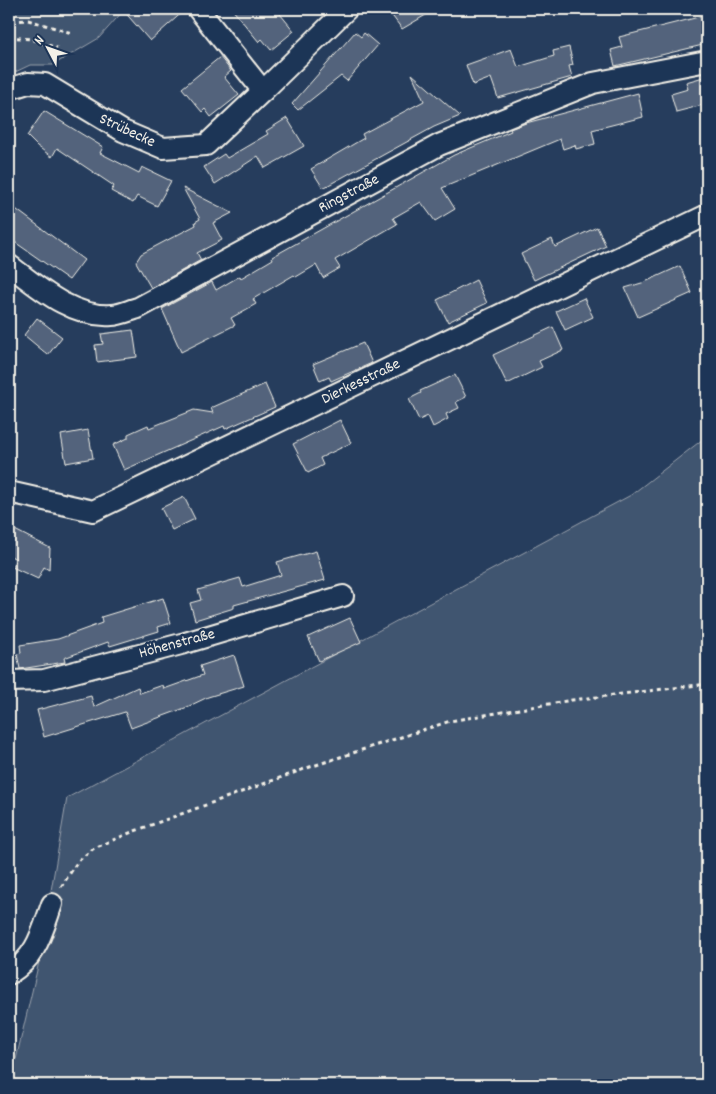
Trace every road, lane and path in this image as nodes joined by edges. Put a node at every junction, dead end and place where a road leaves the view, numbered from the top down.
1 (11, 9) edge
2 (198, 9) edge
3 (347, 9) edge
4 (12, 21) junction
5 (72, 33) dead end
6 (10, 37) edge
7 (57, 48) dead end
8 (9, 60) edge
9 (707, 61) edge
10 (9, 89) edge
11 (263, 92) junction
12 (707, 215) edge
13 (9, 265) edge
14 (9, 492) edge
15 (343, 596) dead end
16 (9, 681) edge
17 (707, 684) edge
18 (52, 904) joint
19 (9, 974) edge

1 - 4 path
2 - 11 street
3 - 11 street
4 - 5 path
4 - 6 path
6 - 7 path
6 - 8 path
9 - 13 street, Ringstraße
10 - 11 street, Strübecke
12 - 14 street, Dierkesstraße
15 - 16 street, Höhenstraße
17 - 18 path
18 - 19 street

